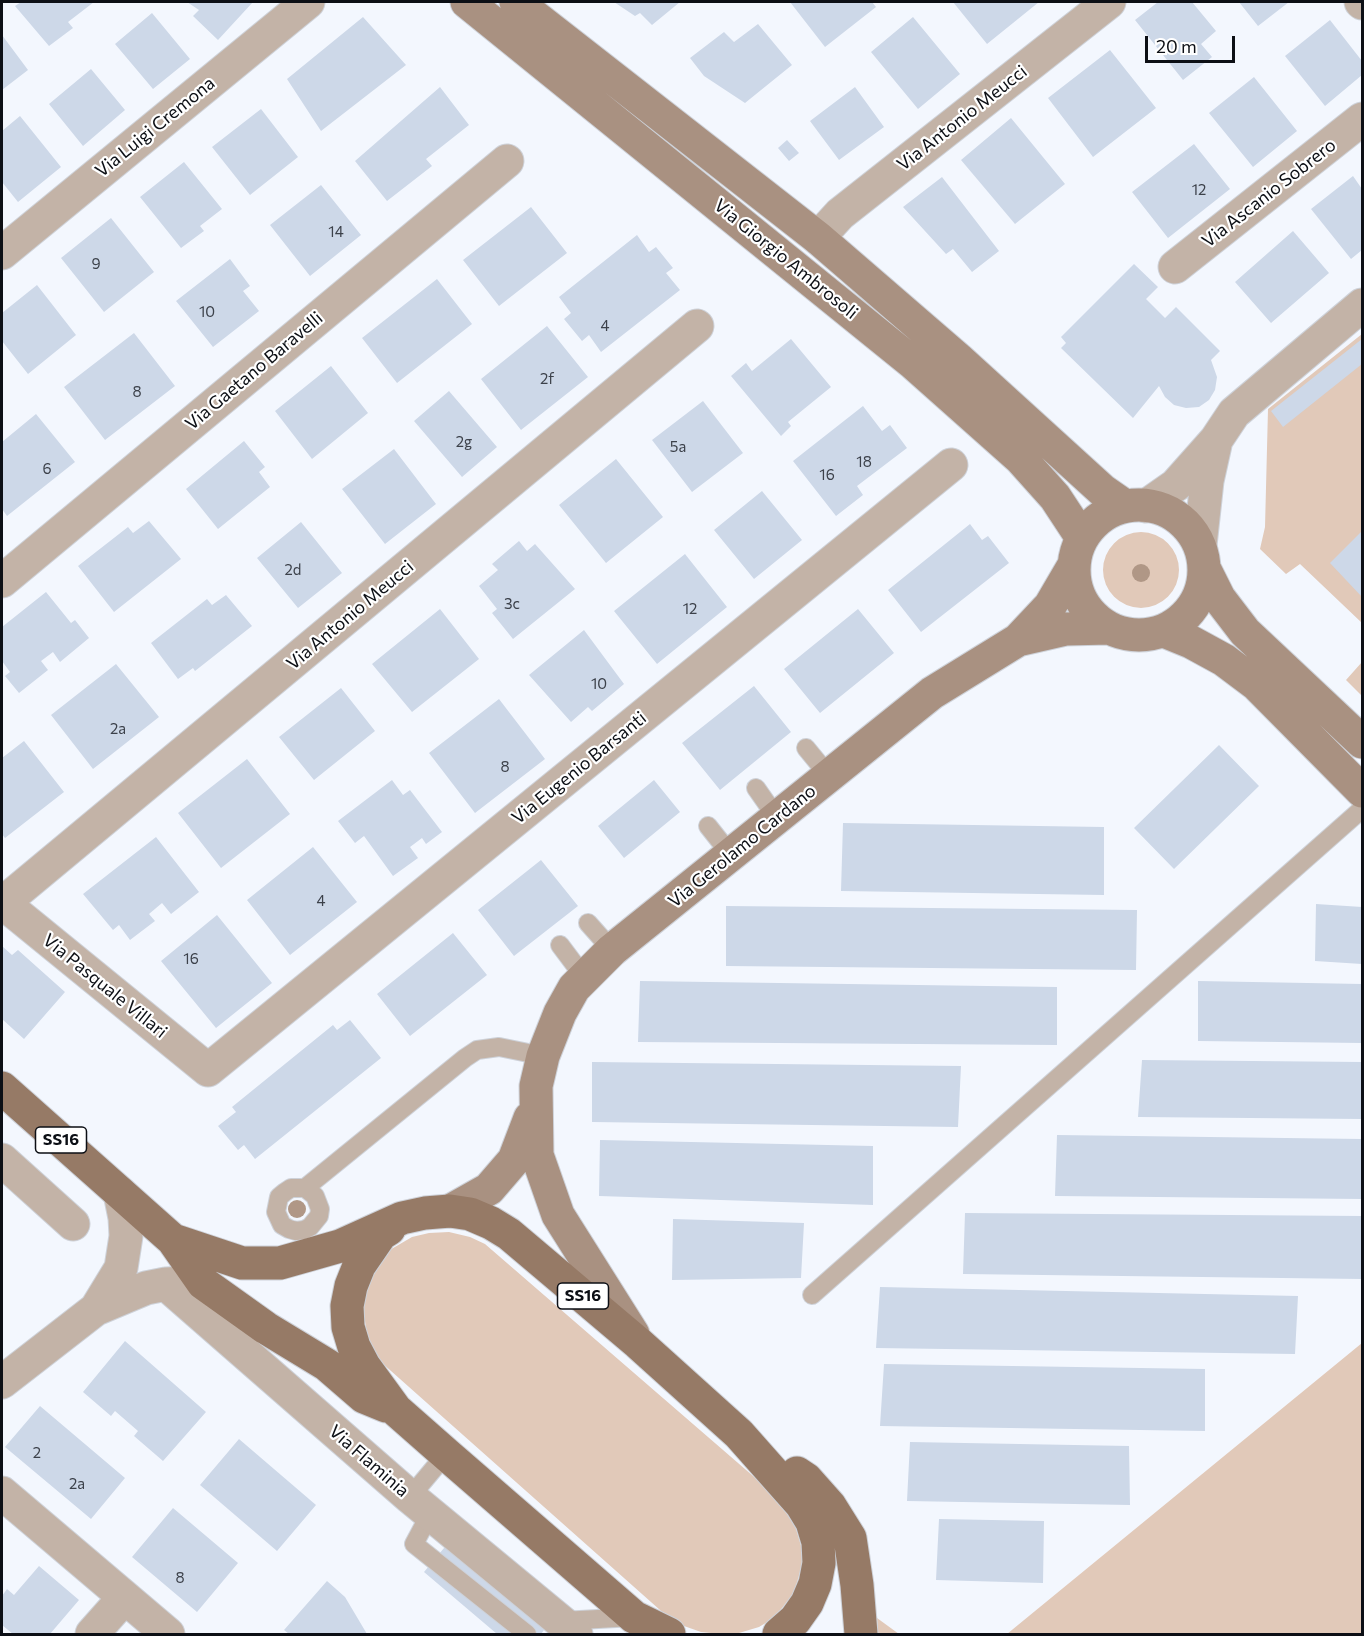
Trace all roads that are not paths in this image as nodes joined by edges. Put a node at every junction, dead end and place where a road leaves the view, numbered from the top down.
1 (308, 2) edge
2 (467, 2) edge
3 (516, 2) edge
4 (1109, 2) edge
5 (1362, 119) edge
6 (507, 161) dead end
7 (818, 238) junction
8 (2, 253) edge
9 (1175, 267) dead end
10 (1362, 305) edge
11 (697, 326) dead end
12 (1216, 440) junction
13 (951, 465) dead end
14 (1135, 506) junction
15 (1078, 551) junction
16 (1202, 557) junction
17 (2, 581) edge
18 (1109, 628) junction
19 (1164, 631) junction
20 (1018, 640) junction
21 (1362, 742) edge
22 (806, 747) dead end
23 (829, 776) junction
24 (756, 788) dead end
25 (1362, 791) edge
26 (1362, 809) edge
27 (777, 818) junction
28 (708, 826) dead end
29 (730, 855) junction
30 (2, 903) edge
31 (588, 923) dead end
32 (560, 945) dead end
33 (612, 951) junction
34 (584, 977) junction
35 (543, 1056) junction
36 (208, 1070) joint
37 (2, 1088) edge
38 (535, 1105) junction
39 (2, 1160) edge
40 (305, 1188) dead end
41 (120, 1193) junction
42 (450, 1211) junction
43 (402, 1218) junction
44 (73, 1224) dead end
45 (173, 1240) junction
46 (198, 1295) junction
47 (812, 1295) dead end
48 (96, 1309) junction
49 (638, 1343) junction
50 (2, 1382) edge
51 (396, 1410) junction
52 (738, 1434) junction
53 (446, 1455) junction
54 (2, 1493) edge
55 (420, 1505) junction
56 (124, 1598) junction
57 (639, 1626) edge
58 (568, 1628) edge
59 (93, 1635) edge
60 (168, 1635) edge
61 (527, 1635) edge
62 (669, 1635) edge
63 (779, 1635) edge
64 (861, 1635) edge

1 - 8 street, Via Luigi Cremona
2 - 15 main road, Via Giorgio Ambrosoli
3 - 7 main road, Via Giorgio Ambrosoli
4 - 7 street, Via Antonio Meucci
5 - 9 street, Via Ascanio Sobrero
6 - 17 street, Via Gaetano Baravelli
7 - 14 main road, Via Giorgio Ambrosoli
10 - 12 street
11 - 30 street, Via Antonio Meucci
12 - 14 street
12 - 16 street
13 - 36 street, Via Eugenio Barsanti
14 - 15 main road
14 - 16 main road
15 - 18 main road
15 - 20 main road, Via Gerolamo Cardano
16 - 19 main road
16 - 21 main road
18 - 19 main road
18 - 20 main road, Via Gerolamo Cardano
19 - 25 main road
20 - 23 main road, Via Gerolamo Cardano
22 - 23 lane
23 - 27 main road, Via Gerolamo Cardano
24 - 27 lane
26 - 47 lane
27 - 29 main road, Via Gerolamo Cardano
28 - 29 lane
29 - 33 main road, Via Gerolamo Cardano
30 - 36 street, Via Pasquale Villari
31 - 33 lane
32 - 34 lane
33 - 34 main road, Via Gerolamo Cardano
34 - 35 main road, Via Gerolamo Cardano
35 - 38 main road, Via Gerolamo Cardano
35 - 40 lane
37 - 41 main road, Via Flaminia / SS16
38 - 42 main road, Via Gerolamo Cardano
38 - 49 main road, Via Gerolamo Cardano
39 - 44 street
41 - 45 main road, Via Flaminia / SS16
41 - 48 street
42 - 43 main road, Via Flaminia / SS16
42 - 49 main road, Via Flaminia / SS16
43 - 45 main road, Via Flaminia / SS16
43 - 51 main road, Via Flaminia / SS16
45 - 46 main road, Via Flaminia / SS16
46 - 48 street
46 - 51 main road, Via Flaminia / SS16
46 - 55 street, Via Flaminia
48 - 50 street
49 - 52 main road, Via Flaminia / SS16
51 - 53 main road, Via Flaminia / SS16
52 - 63 main road, Via Flaminia / SS16
52 - 64 main road, Via Flaminia / SS16
53 - 55 lane
53 - 57 main road, Via Flaminia / SS16
54 - 56 street
55 - 58 street, Via Flaminia
55 - 61 lane
56 - 59 street
56 - 60 street
57 - 58 lane
57 - 62 main road, Via Flaminia / SS16

